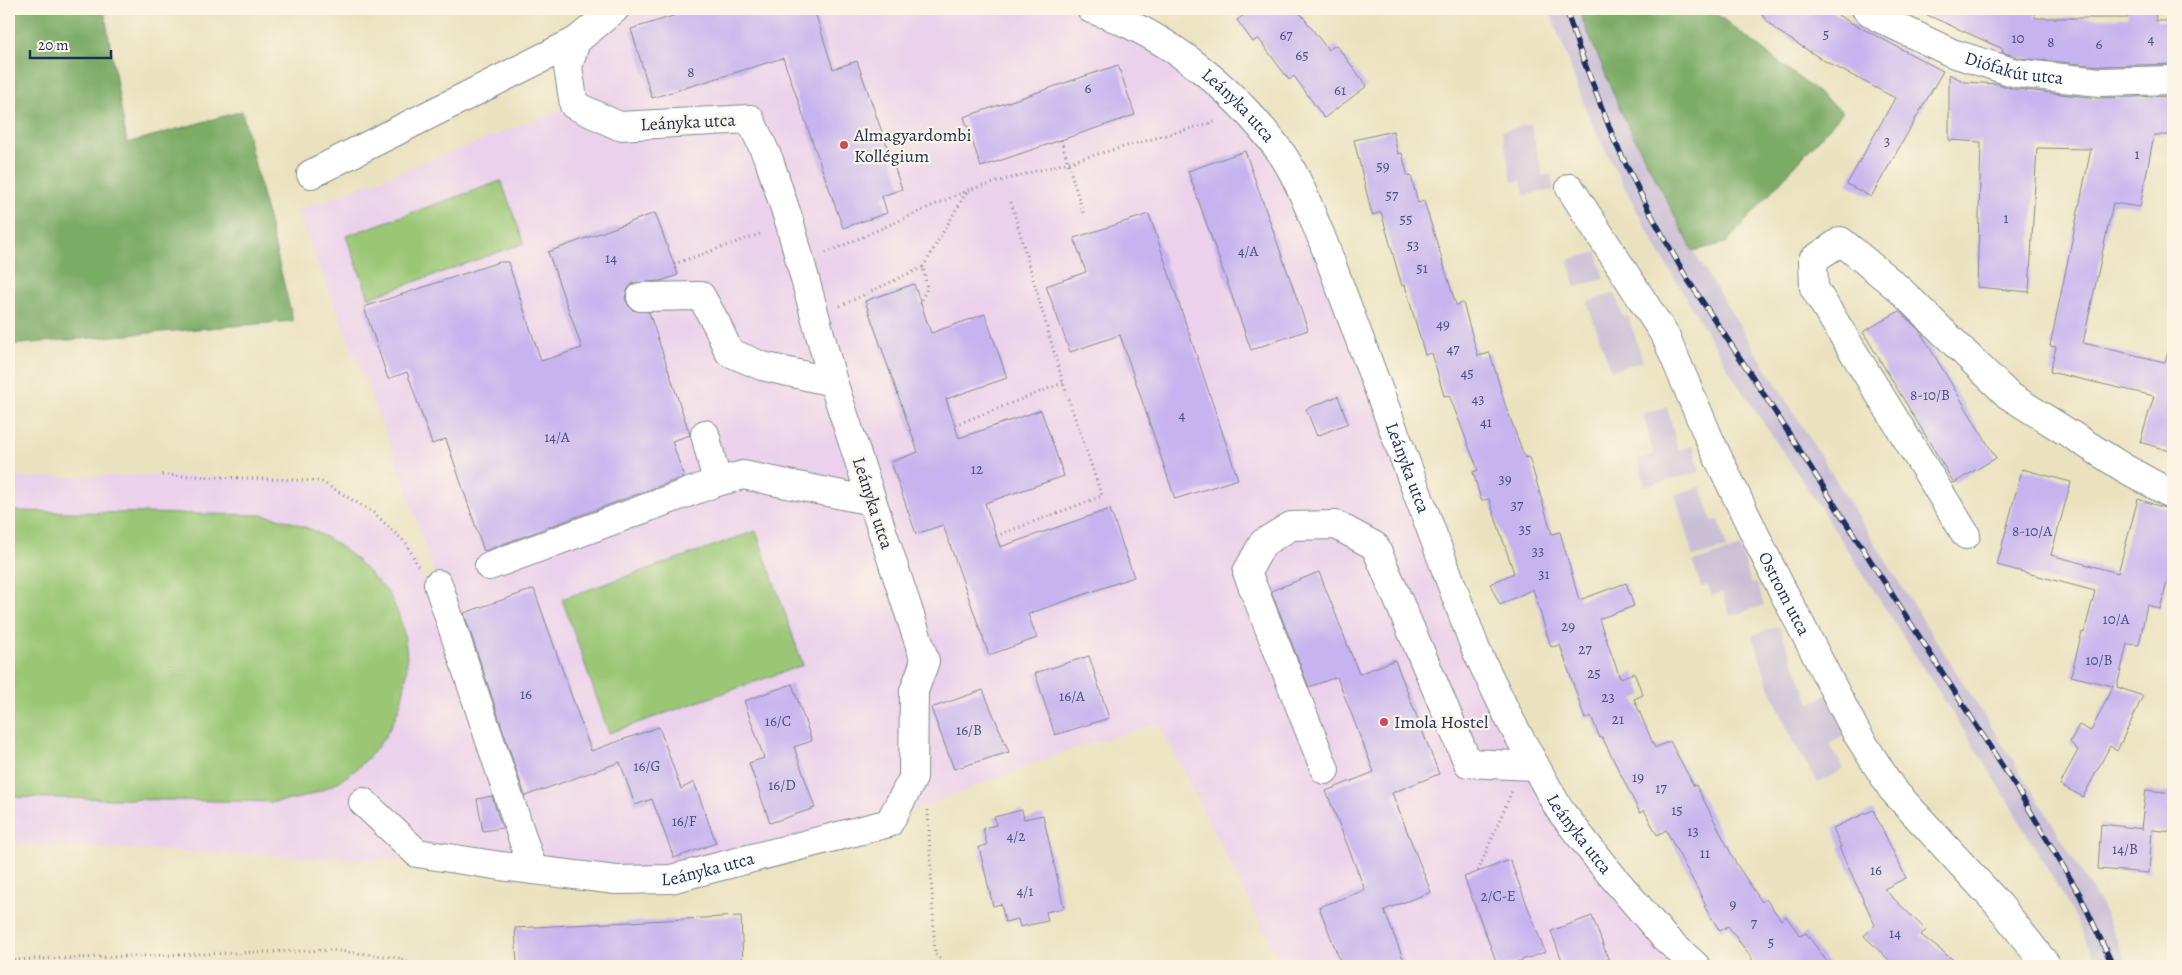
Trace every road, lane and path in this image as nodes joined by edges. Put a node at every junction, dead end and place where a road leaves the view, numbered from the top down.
1 (615, 9) edge
2 (1091, 9) edge
3 (1866, 9) edge
4 (576, 41) junction
5 (2173, 80) edge
6 (1247, 113) junction
7 (1061, 140) dead end
8 (1068, 161) junction
9 (311, 174) dead end
10 (1570, 188) dead end
11 (968, 190) junction
12 (1011, 202) dead end
13 (1084, 216) dead end
14 (790, 224) junction
15 (674, 264) dead end
16 (802, 264) junction
17 (923, 267) junction
18 (641, 297) dead end
19 (920, 304) dead end
20 (817, 317) junction
21 (833, 382) junction
22 (1063, 384) junction
23 (955, 425) dead end
24 (705, 434) dead end
25 (162, 475) dead end
26 (717, 482) junction
27 (2173, 495) edge
28 (872, 501) junction
29 (1966, 534) dead end
30 (996, 536) dead end
31 (489, 566) dead end
32 (438, 584) joint
33 (1535, 766) junction
34 (1325, 770) dead end
35 (363, 802) dead end
36 (928, 805) dead end
37 (533, 870) junction
38 (1478, 871) dead end
39 (400, 958) junction
40 (9, 960) edge
41 (404, 966) edge
42 (414, 966) edge
43 (948, 966) edge
44 (1696, 966) edge
45 (2047, 966) edge

1 - 4 street
2 - 6 street, Leányka utca
3 - 5 street, Diófakút utca
4 - 9 street
4 - 14 street, Leányka utca
6 - 8 path
6 - 33 street, Leányka utca
7 - 8 path
8 - 11 path
8 - 13 path
10 - 45 street, Ostrom utca
11 - 16 path
11 - 17 path
12 - 22 path
14 - 15 path
14 - 16 street, Leányka utca
16 - 20 street, Leányka utca
17 - 19 path
17 - 20 path
18 - 21 street
20 - 21 street, Leányka utca
21 - 28 street, Leányka utca
22 - 23 path
22 - 30 path
24 - 26 street
25 - 32 path
26 - 28 street
26 - 31 street
27 - 29 street
28 - 37 street, Leányka utca
32 - 37 street
33 - 34 street
33 - 38 path
33 - 44 street, Leányka utca
35 - 37 street, Leányka utca
36 - 43 path
39 - 40 path
39 - 41 path
39 - 42 path

